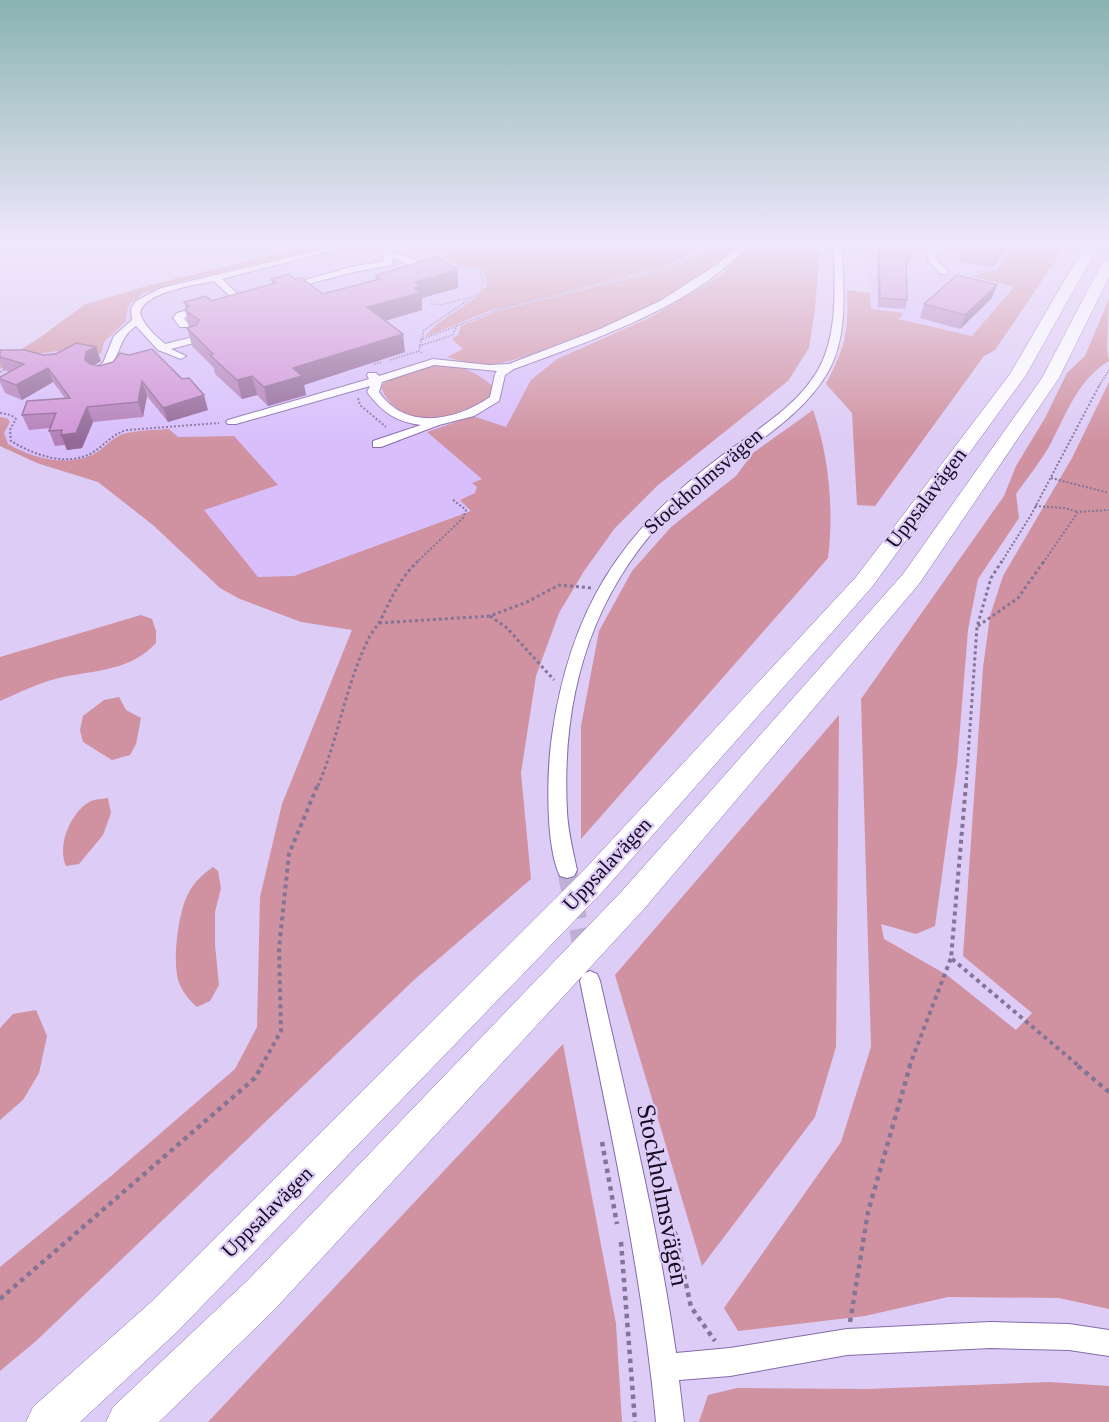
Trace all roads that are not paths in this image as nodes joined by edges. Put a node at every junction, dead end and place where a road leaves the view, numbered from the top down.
1 (135, 311) edge
2 (194, 311) edge
3 (649, 311) edge
4 (838, 311) edge
5 (1054, 311) edge
6 (1084, 311) edge
7 (136, 322) junction
8 (184, 325) edge
9 (197, 339) edge
10 (162, 348) junction
11 (181, 356) dead end
12 (108, 365) edge
13 (472, 366) junction
14 (510, 367) junction
15 (377, 380) junction
16 (499, 386) junction
17 (443, 421) junction
18 (232, 422) road end
19 (377, 444) dead end
20 (567, 870) tunnel mouth
21 (590, 981) dead end
22 (261, 1295) junction
23 (164, 1317) junction
24 (1109, 1343) edge
25 (666, 1367) junction
26 (34, 1422) edge
27 (48, 1422) edge
28 (128, 1422) edge
29 (143, 1422) edge
30 (670, 1422) edge

1 - 7 street
2 - 8 street
3 - 14 street
4 - 20 street, Stockholmsvägen
5 - 23 highway, Uppsalavägen
6 - 22 highway, Uppsalavägen
7 - 10 street
7 - 12 street
9 - 10 street
10 - 11 street
13 - 14 street
13 - 15 street
13 - 16 street
14 - 16 street
15 - 17 street
15 - 18 street
16 - 17 street
17 - 19 street
21 - 25 street, Stockholmsvägen
22 - 28 highway, Uppsalavägen
22 - 29 highway
23 - 26 highway
23 - 27 highway, Uppsalavägen
24 - 25 street
25 - 30 street, Stockholmsvägen

